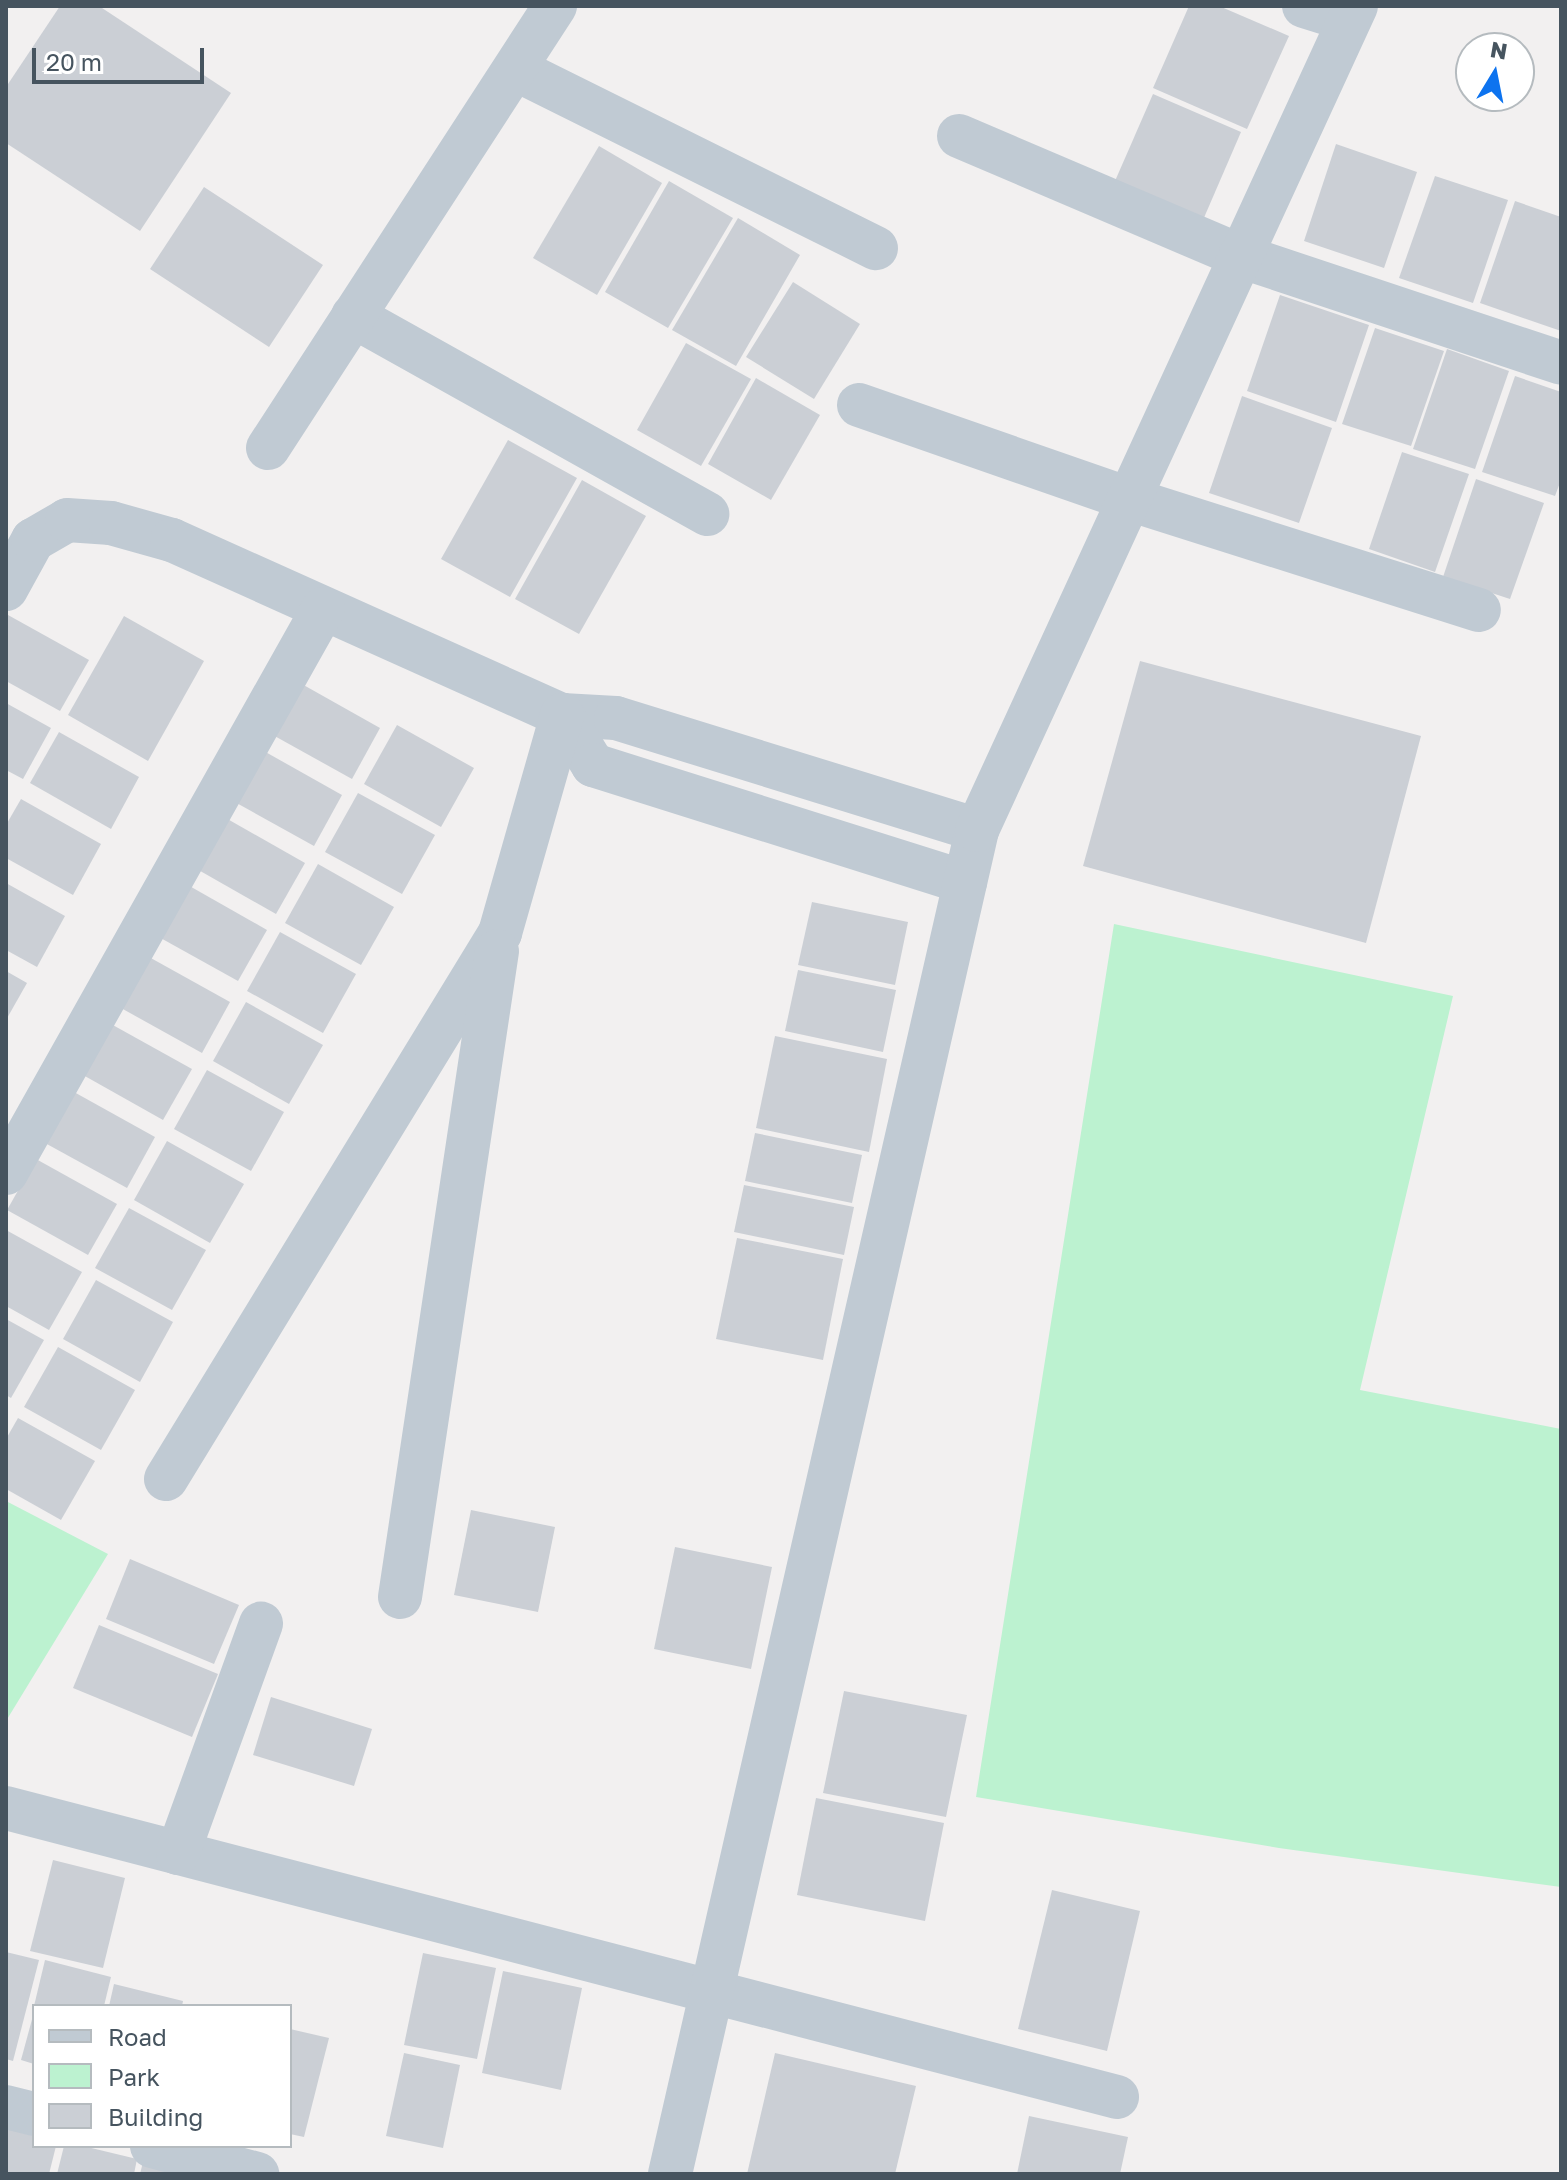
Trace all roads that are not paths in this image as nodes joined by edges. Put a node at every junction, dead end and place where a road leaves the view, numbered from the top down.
1 (555, 6) edge
2 (1304, 6) edge
3 (1352, 13) edge
4 (515, 69) junction
5 (959, 136) dead end
6 (876, 248) dead end
7 (1240, 256) junction
8 (353, 316) junction
9 (1561, 363) edge
10 (859, 405) dead end
11 (268, 448) dead end
12 (1129, 499) junction
13 (707, 514) dead end
14 (6, 589) edge
15 (323, 609) junction
16 (1479, 610) dead end
17 (562, 715) junction
18 (977, 830) junction
19 (965, 882) junction
20 (500, 933) junction
21 (6, 1173) edge
22 (166, 1479) dead end
23 (400, 1597) dead end
24 (261, 1624) dead end
25 (6, 1808) edge
26 (178, 1853) junction
27 (710, 1993) junction
28 (1117, 2097) dead end
29 (6, 2107) edge
30 (32, 2114) edge
31 (160, 2148) edge
32 (257, 2174) edge
33 (670, 2174) edge

1 - 4 street
2 - 3 street
3 - 7 street
4 - 6 street
4 - 8 street
5 - 7 street
7 - 9 street
7 - 12 street
8 - 11 street
8 - 13 street
10 - 12 street
12 - 16 street
12 - 18 street
14 - 15 street
15 - 17 street
15 - 21 street
17 - 18 street
17 - 19 street
17 - 20 street
18 - 19 street
19 - 27 street
20 - 22 street
20 - 23 street
24 - 26 street
25 - 26 street
26 - 27 street
27 - 28 street
27 - 33 street
29 - 30 street
31 - 32 street

